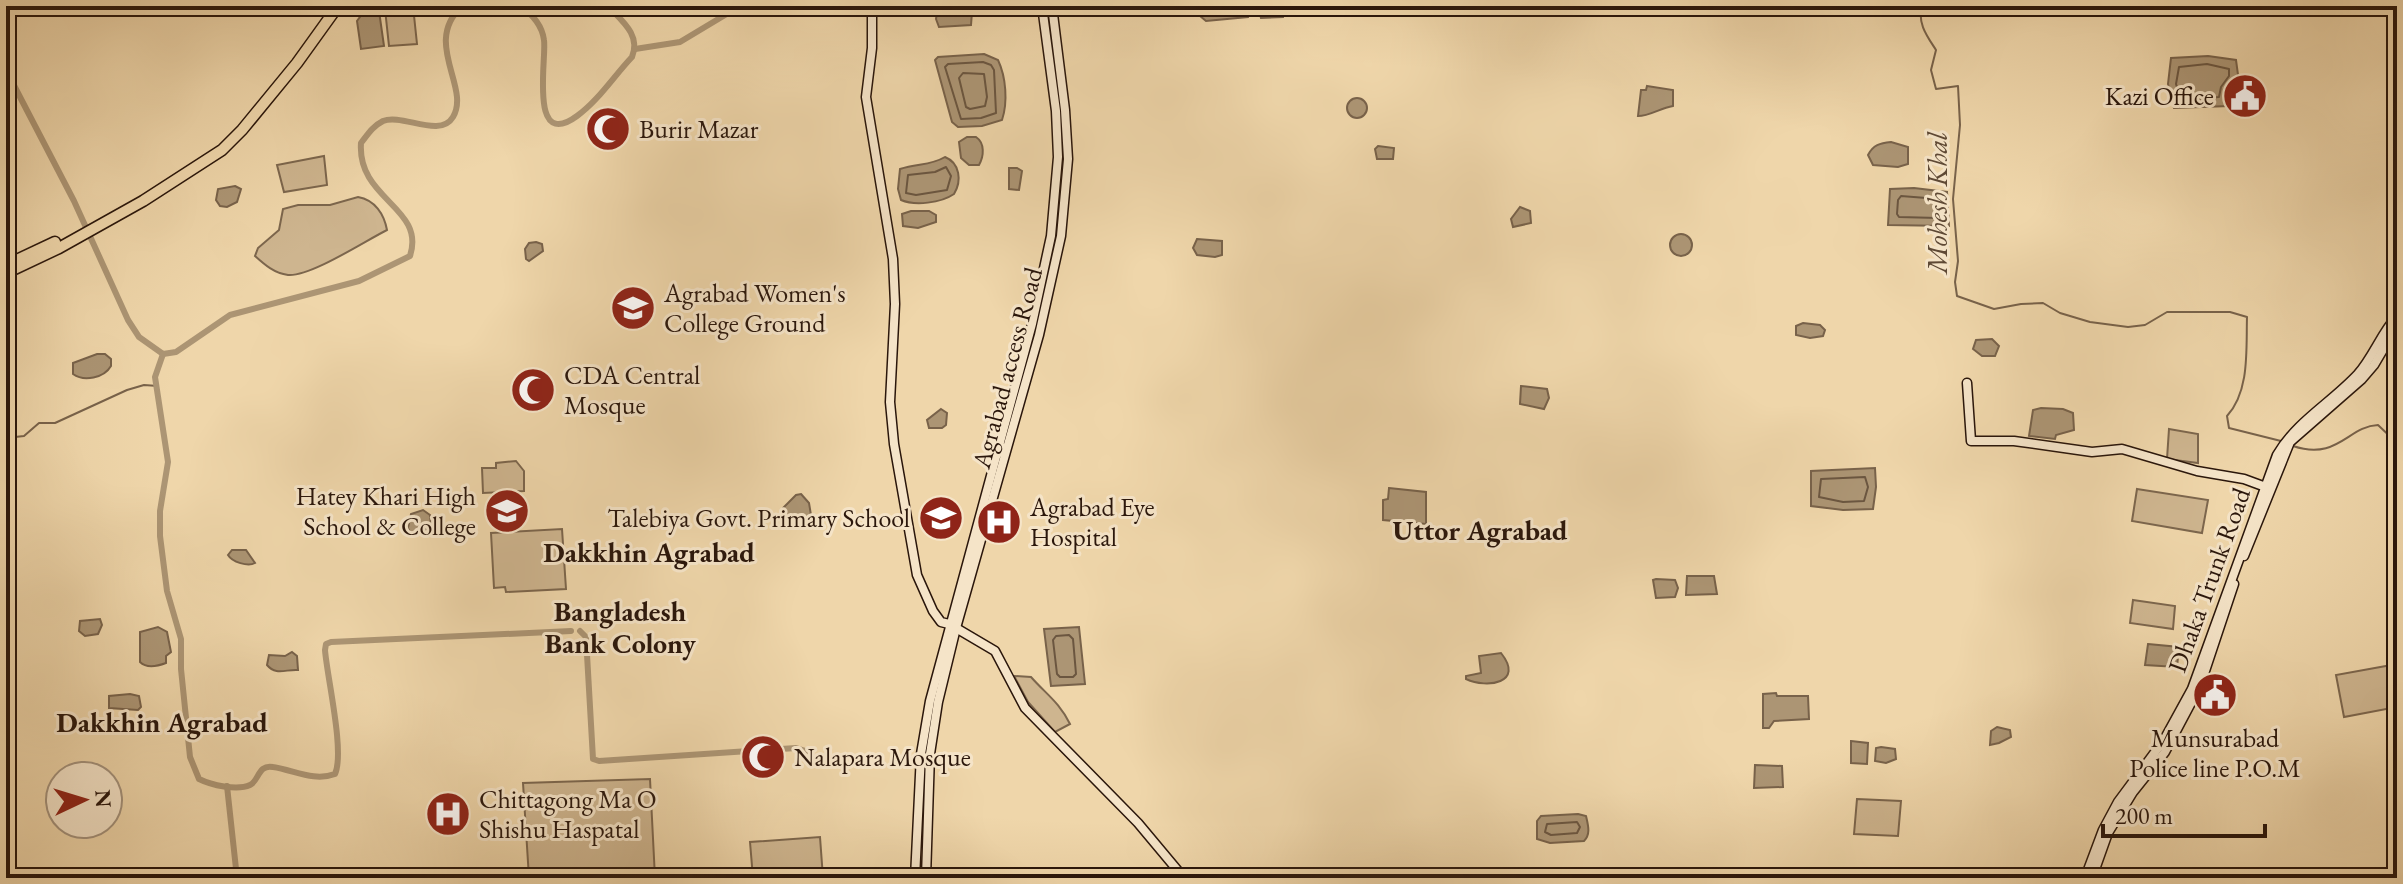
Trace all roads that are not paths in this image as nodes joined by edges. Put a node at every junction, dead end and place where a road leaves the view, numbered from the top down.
1 (332, 6) edge
2 (338, 6) edge
3 (872, 6) edge
4 (1042, 6) edge
5 (1052, 6) edge
6 (123, 208) junction
7 (26, 259) junction
8 (6, 265) edge
9 (6, 273) edge
10 (2397, 316) edge
11 (2397, 326) edge
12 (1967, 383) dead end
13 (2263, 486) junction
14 (952, 626) junction
15 (915, 878) edge
16 (926, 878) edge
17 (1184, 878) edge
18 (2085, 878) edge
19 (2092, 878) edge

1 - 6 highway
2 - 6 highway
3 - 14 main road
4 - 14 main road, Agrabad access Road
5 - 14 main road, Agrabad access Road
6 - 7 highway
7 - 8 highway
7 - 9 highway
10 - 13 main road, Dhaka Trunk Road
11 - 19 main road, Dhaka Trunk Road
12 - 13 main road
13 - 18 main road, Dhaka Trunk Road
14 - 15 main road, Agrabad access Road
14 - 16 main road, Agrabad access Road
14 - 17 main road

